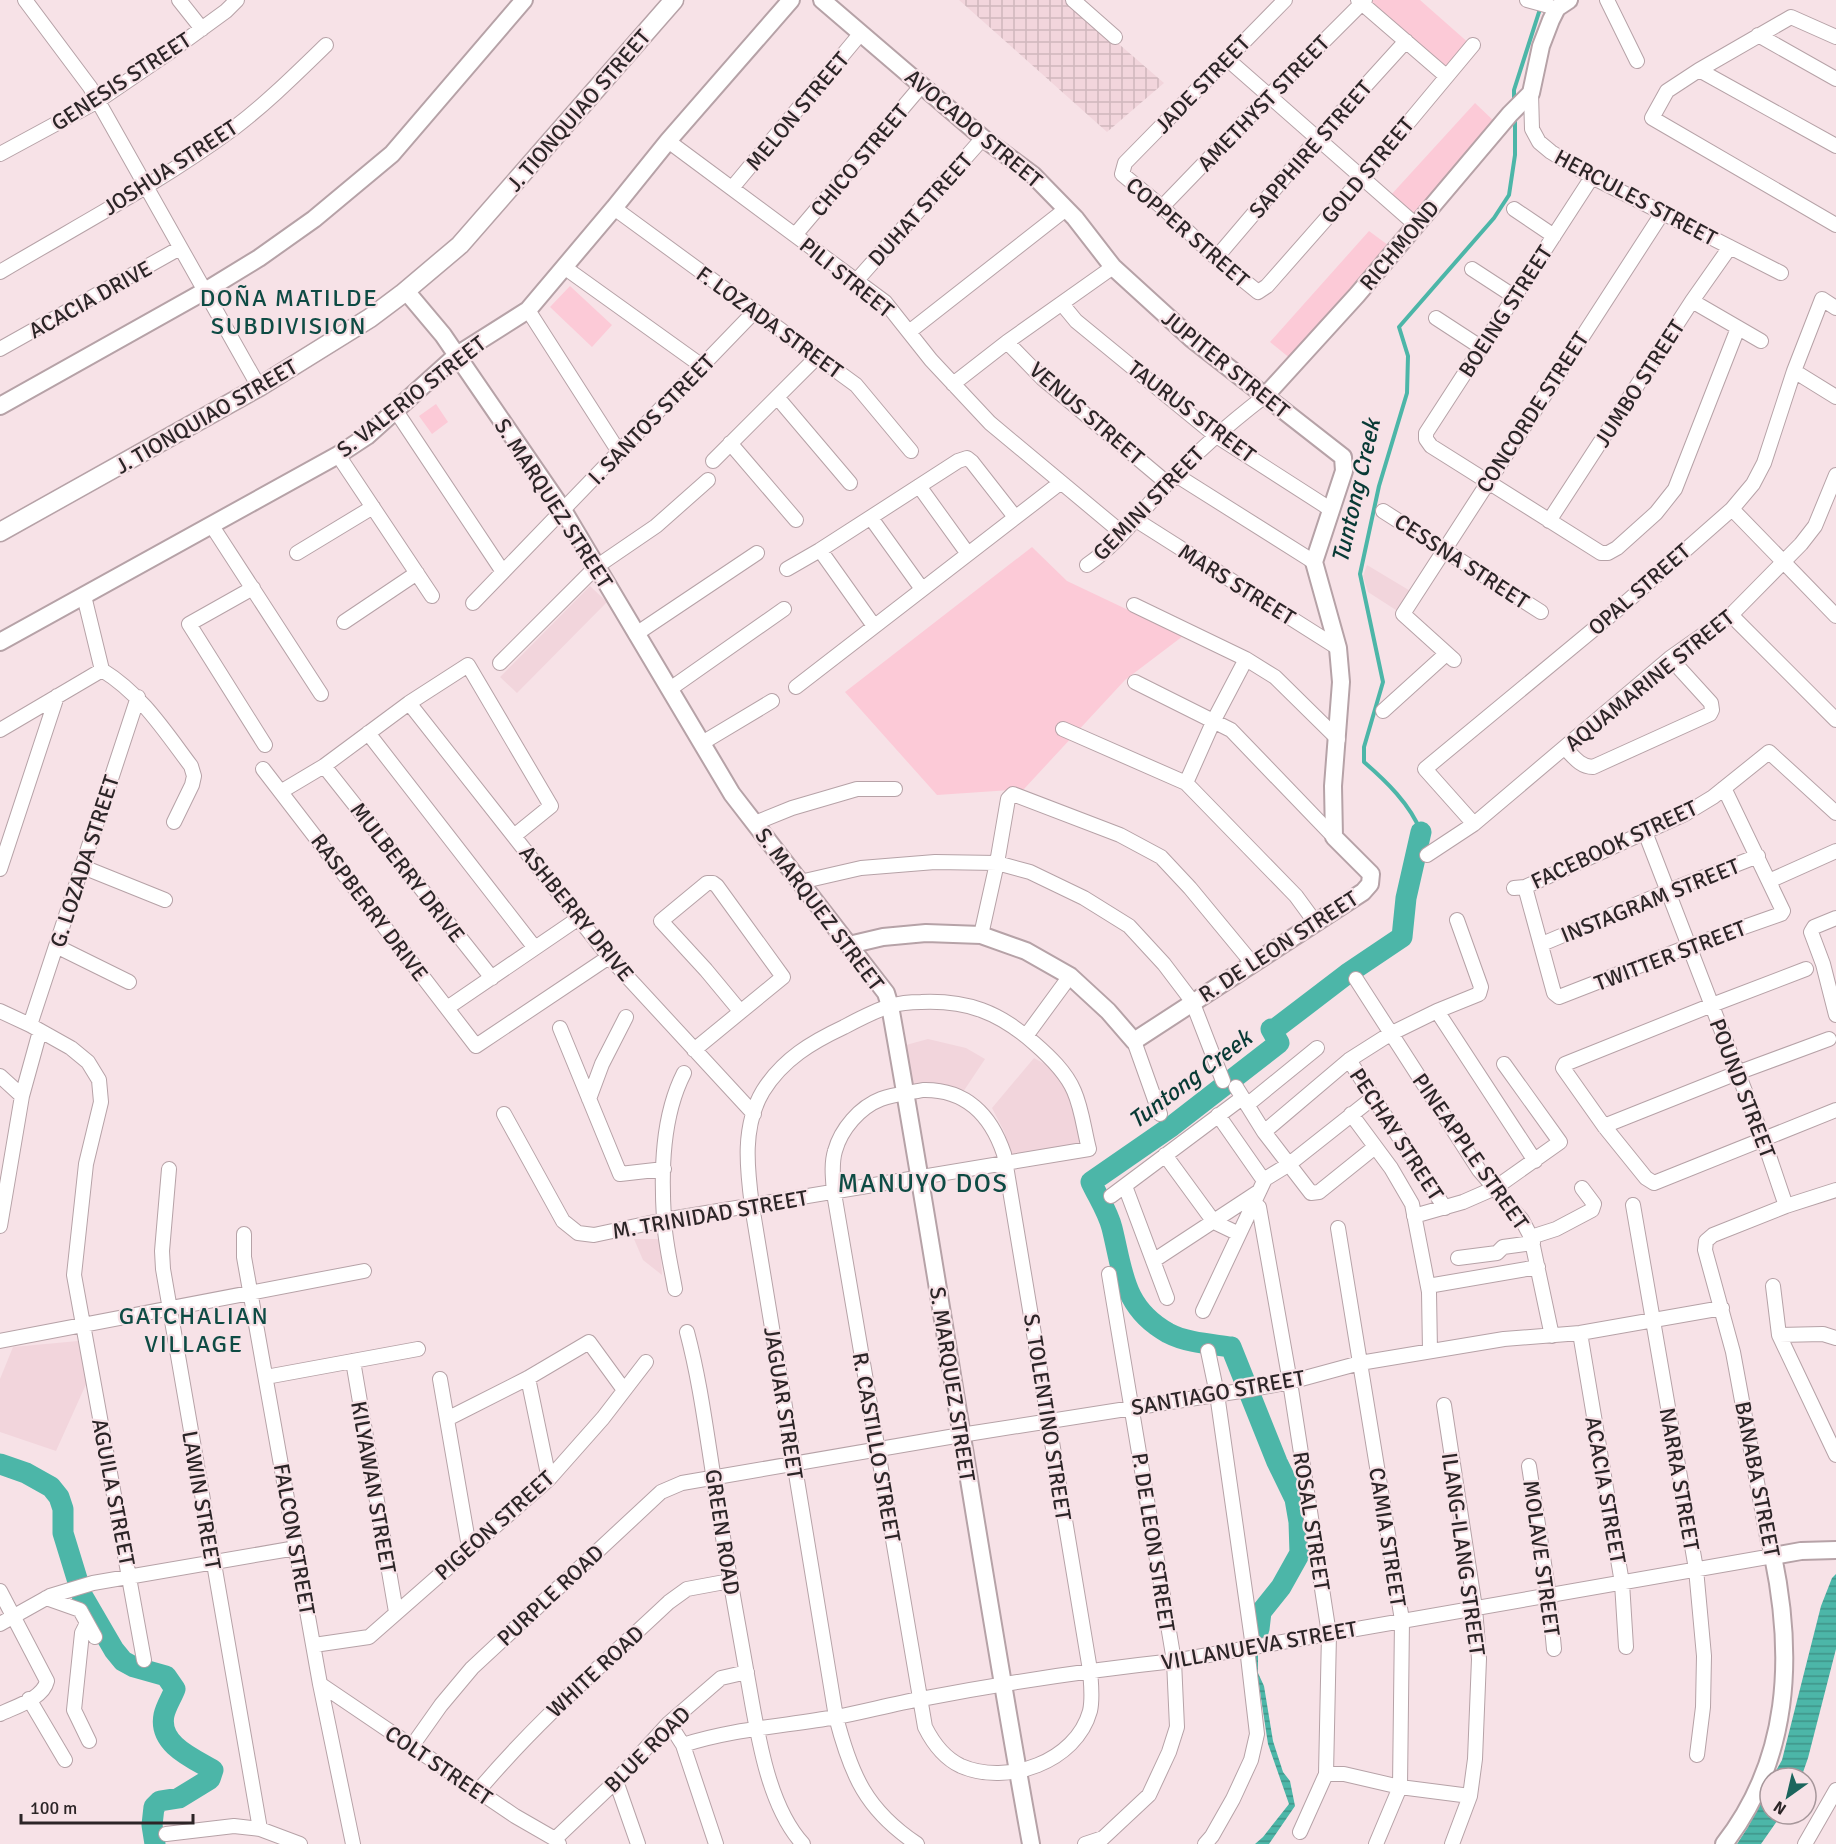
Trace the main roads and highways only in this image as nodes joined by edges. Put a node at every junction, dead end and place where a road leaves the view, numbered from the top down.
1 (674, 0) edge
2 (0, 532) edge

1 - 2 main road, J. TIONQUIAO STREET

